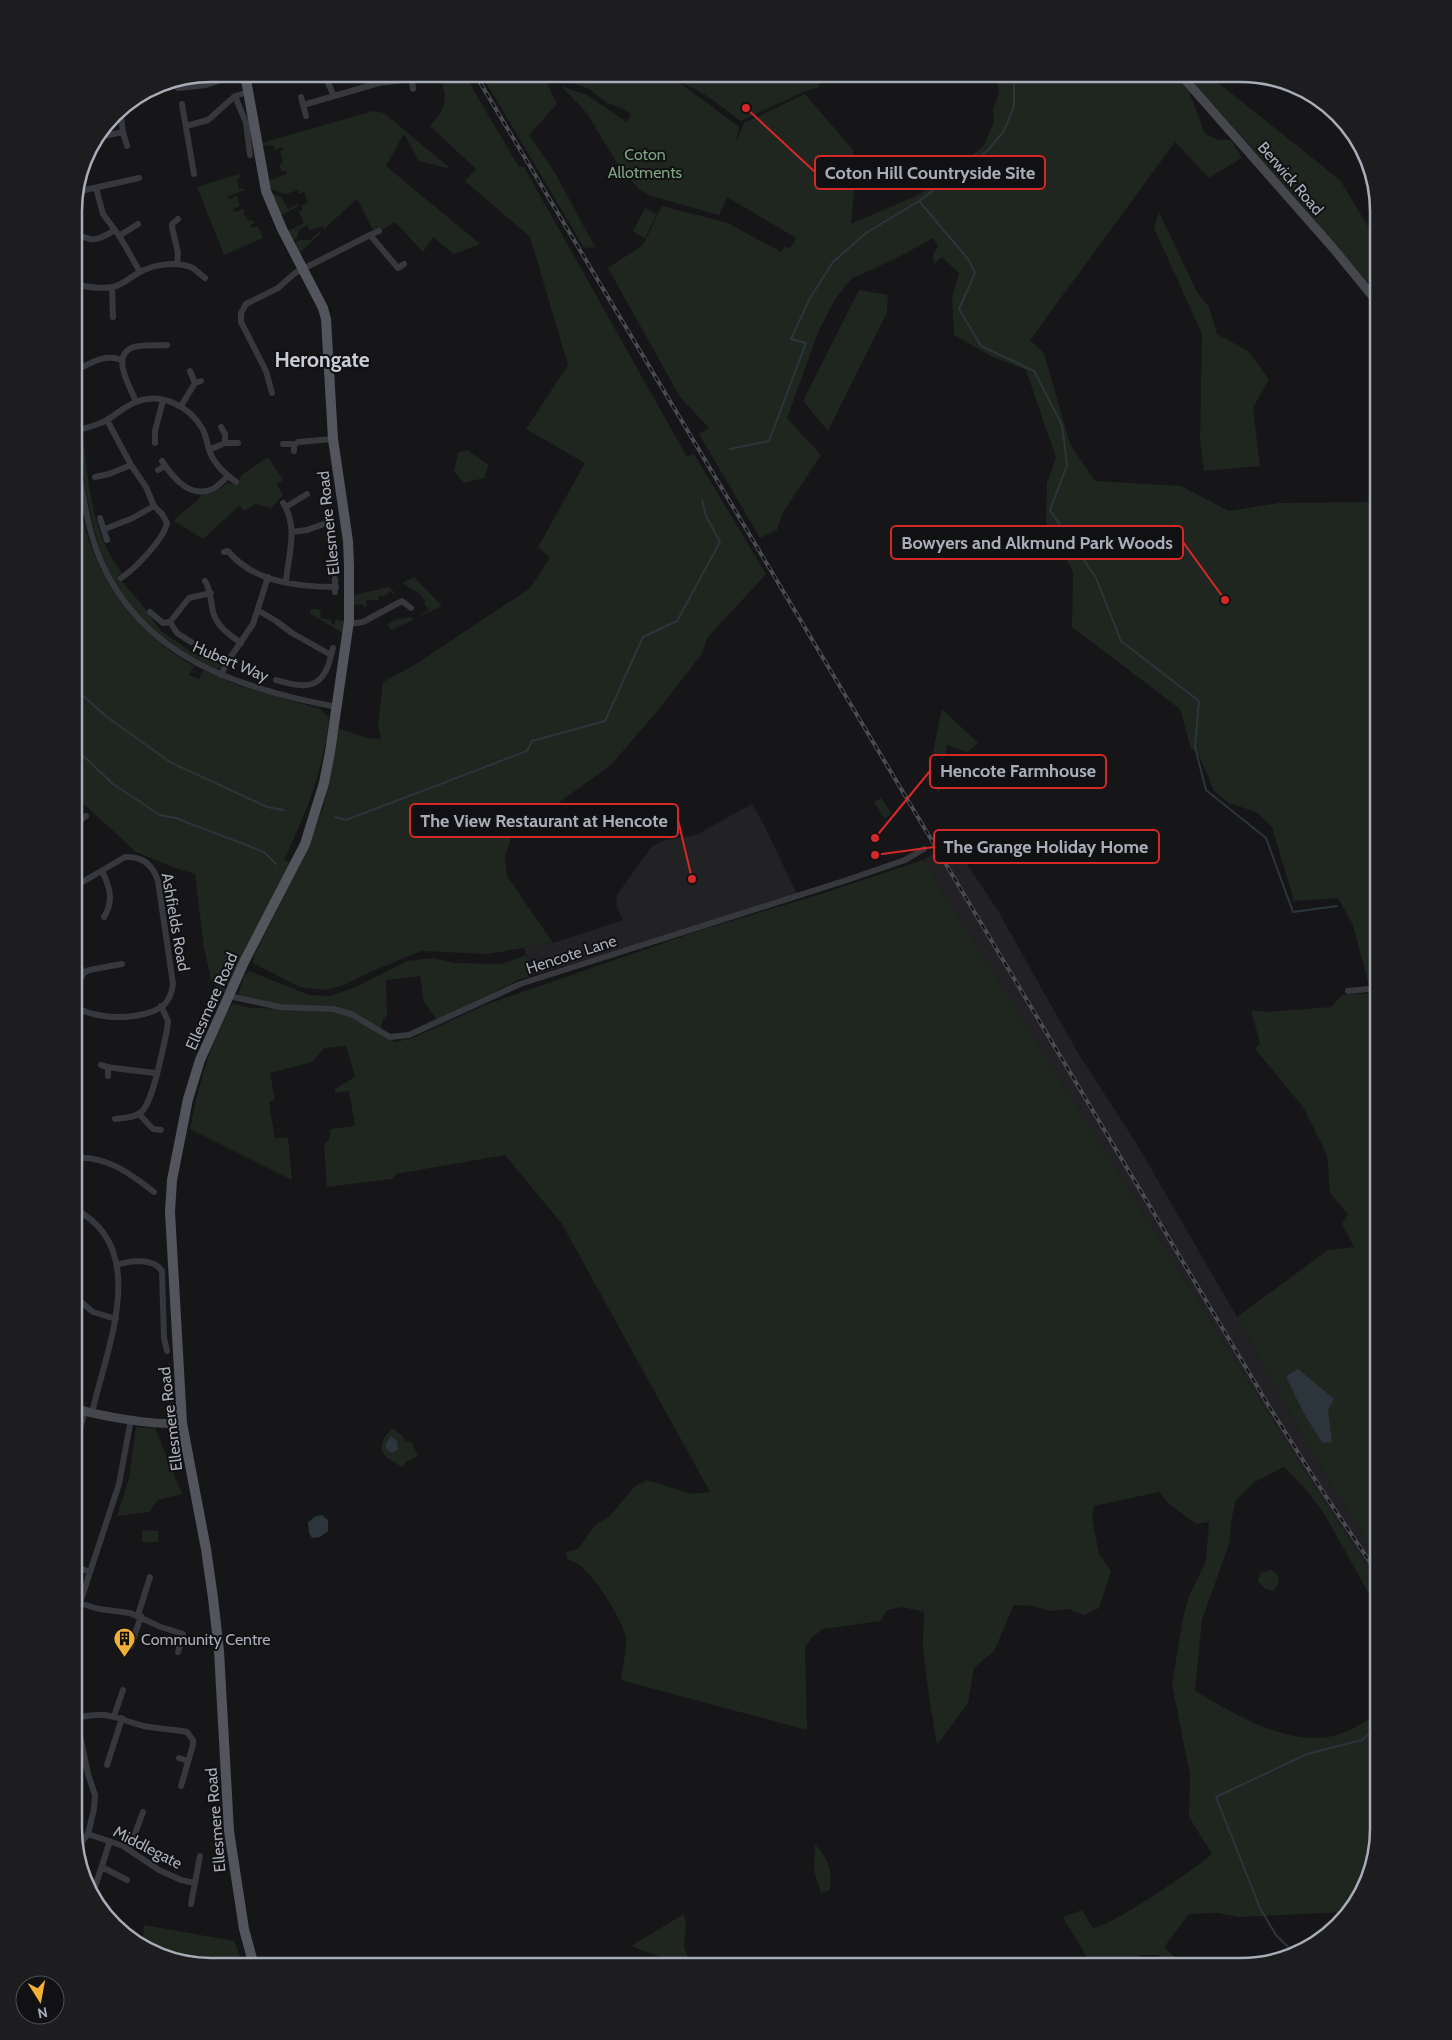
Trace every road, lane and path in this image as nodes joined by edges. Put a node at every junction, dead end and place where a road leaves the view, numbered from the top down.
1 (213, 83) edge
2 (246, 83) edge
3 (328, 83) edge
4 (380, 83) edge
5 (412, 83) edge
6 (1188, 83) edge
7 (177, 87) edge
8 (413, 89) dead end
9 (248, 92) junction
10 (235, 96) junction
11 (334, 96) junction
12 (301, 97) dead end
13 (182, 103) dead end
14 (303, 105) junction
15 (306, 116) dead end
16 (121, 119) edge
17 (186, 126) junction
18 (123, 132) junction
19 (108, 135) edge
20 (127, 146) dead end
21 (250, 155) dead end
22 (194, 174) dead end
23 (139, 178) dead end
24 (96, 188) junction
25 (84, 190) edge
26 (173, 222) dead end
27 (138, 224) dead end
28 (114, 230) junction
29 (379, 231) dead end
30 (83, 235) edge
31 (370, 235) junction
32 (119, 236) junction
33 (177, 264) junction
34 (399, 268) dead end
35 (304, 269) junction
36 (140, 272) junction
37 (201, 277) dead end
38 (83, 286) edge
39 (112, 287) junction
40 (1370, 292) edge
41 (111, 314) dead end
42 (167, 345) dead end
43 (122, 360) junction
44 (83, 367) edge
45 (190, 370) dead end
46 (272, 394) dead end
47 (164, 400) junction
48 (136, 402) junction
49 (181, 406) junction
50 (107, 420) junction
51 (221, 426) dead end
52 (83, 428) edge
53 (152, 438) dead end
54 (333, 439) junction
55 (225, 443) junction
56 (238, 443) dead end
57 (283, 444) dead end
58 (209, 450) junction
59 (131, 465) junction
60 (158, 470) dead end
61 (95, 476) dead end
62 (228, 476) junction
63 (236, 482) dead end
64 (83, 487) edge
65 (307, 494) dead end
66 (154, 506) junction
67 (100, 518) dead end
68 (331, 523) dead end
69 (105, 529) junction
70 (292, 532) junction
71 (107, 540) dead end
72 (224, 552) dead end
73 (268, 577) junction
74 (122, 578) dead end
75 (205, 581) dead end
76 (286, 582) junction
77 (336, 586) dead end
78 (211, 593) junction
79 (398, 593) dead end
80 (402, 601) junction
81 (412, 608) dead end
82 (259, 611) junction
83 (150, 612) dead end
84 (170, 622) junction
85 (349, 624) junction
86 (191, 642) dead end
87 (241, 643) junction
88 (333, 648) dead end
89 (331, 655) junction
90 (221, 675) junction
91 (276, 680) dead end
92 (337, 707) junction
93 (86, 816) dead end
94 (83, 818) edge
95 (924, 849) dead end
96 (102, 871) junction
97 (83, 881) edge
98 (104, 917) dead end
99 (122, 964) dead end
100 (84, 973) edge
101 (1370, 989) edge
102 (1348, 991) dead end
103 (229, 996) junction
104 (162, 1006) junction
105 (83, 1010) edge
106 (101, 1065) dead end
107 (108, 1068) junction
108 (156, 1073) junction
109 (108, 1076) dead end
110 (139, 1114) junction
111 (115, 1119) dead end
112 (157, 1132) dead end
113 (82, 1159) edge
114 (154, 1192) dead end
115 (82, 1215) edge
116 (118, 1264) junction
117 (82, 1305) edge
118 (116, 1319) junction
119 (164, 1347) dead end
120 (82, 1410) edge
121 (89, 1412) junction
122 (131, 1419) junction
123 (182, 1422) junction
124 (82, 1429) edge
125 (82, 1569) edge
126 (90, 1572) junction
127 (150, 1577) dead end
128 (82, 1594) edge
129 (82, 1604) edge
130 (139, 1616) junction
131 (131, 1646) dead end
132 (178, 1652) dead end
133 (123, 1690) dead end
134 (114, 1716) junction
135 (82, 1717) edge
136 (122, 1718) junction
137 (82, 1746) edge
138 (179, 1758) dead end
139 (188, 1761) junction
140 (86, 1765) junction
141 (107, 1765) dead end
142 (82, 1766) edge
143 (181, 1786) dead end
144 (144, 1812) dead end
145 (88, 1834) junction
146 (83, 1840) edge
147 (110, 1841) junction
148 (130, 1850) junction
149 (200, 1856) dead end
150 (102, 1867) junction
151 (127, 1880) dead end
152 (195, 1883) junction
153 (96, 1885) edge
154 (191, 1904) dead end
155 (252, 1957) edge

1 - 7 street
2 - 9 main road, Ellesmere Road
3 - 11 street
4 - 11 street
5 - 8 street
6 - 40 main road, Berwick Road
9 - 10 street
9 - 35 main road, Ellesmere Road
10 - 17 street
10 - 21 street
11 - 14 street
12 - 14 street
13 - 17 street
14 - 15 street
16 - 18 street
17 - 22 street
18 - 19 street
18 - 20 street
23 - 24 street
24 - 25 street
24 - 28 street
26 - 33 street
27 - 32 street
28 - 30 street
28 - 32 street
29 - 31 street
31 - 34 street
31 - 35 street
32 - 36 street
33 - 36 street
33 - 37 street
35 - 46 street
35 - 54 main road, Ellesmere Road
36 - 39 street
38 - 39 street
39 - 41 street
42 - 43 street
43 - 44 street
43 - 48 street
45 - 49 street
47 - 48 street
47 - 49 street
47 - 53 street
48 - 50 street
49 - 58 street
50 - 52 street
50 - 59 street
51 - 55 street
54 - 57 street
54 - 85 main road, Ellesmere Road
55 - 56 street
55 - 58 street
58 - 62 street
59 - 61 street
59 - 66 street
60 - 62 street
62 - 63 street
64 - 90 street, Hubert Way
65 - 70 street
66 - 69 street
66 - 74 street
67 - 69 street
68 - 70 street
69 - 71 street
70 - 76 street
72 - 73 street
73 - 76 street
73 - 82 street
75 - 78 street
76 - 77 street
78 - 84 street
78 - 87 street
79 - 80 street
80 - 81 street
80 - 85 street
82 - 87 street
82 - 89 street
83 - 84 street
84 - 86 street
85 - 92 main road, Ellesmere Road
87 - 90 street
88 - 89 street
89 - 91 street
90 - 92 street, Hubert Way
92 - 103 main road, Ellesmere Road
93 - 94 street
95 - 103 street, Hencote Lane
96 - 97 street, Ashfields Road
96 - 98 street
96 - 104 street, Ashfields Road
99 - 100 street
101 - 102 street
103 - 123 main road, Ellesmere Road
104 - 105 street
104 - 108 street
106 - 107 street
107 - 108 street
107 - 109 street
108 - 110 street
110 - 111 street
110 - 112 street
113 - 114 street
115 - 116 street
116 - 118 street
116 - 119 street
117 - 118 street
118 - 121 street
120 - 121 main road
121 - 122 main road
121 - 124 street
122 - 123 main road
122 - 126 street
123 - 155 main road, Ellesmere Road
125 - 126 street
126 - 128 street
127 - 130 street
129 - 130 street
130 - 131 street
130 - 132 street
133 - 134 street
134 - 135 street
134 - 136 street
136 - 139 street
136 - 141 street
137 - 140 street
138 - 139 street
139 - 143 street
140 - 142 street
140 - 145 street
144 - 148 street
145 - 146 street
145 - 147 street, Middlegate
147 - 148 street, Middlegate
147 - 150 street
148 - 152 street, Middlegate
149 - 152 street, Middlegate
150 - 151 street
150 - 153 street
152 - 154 street, Middlegate

